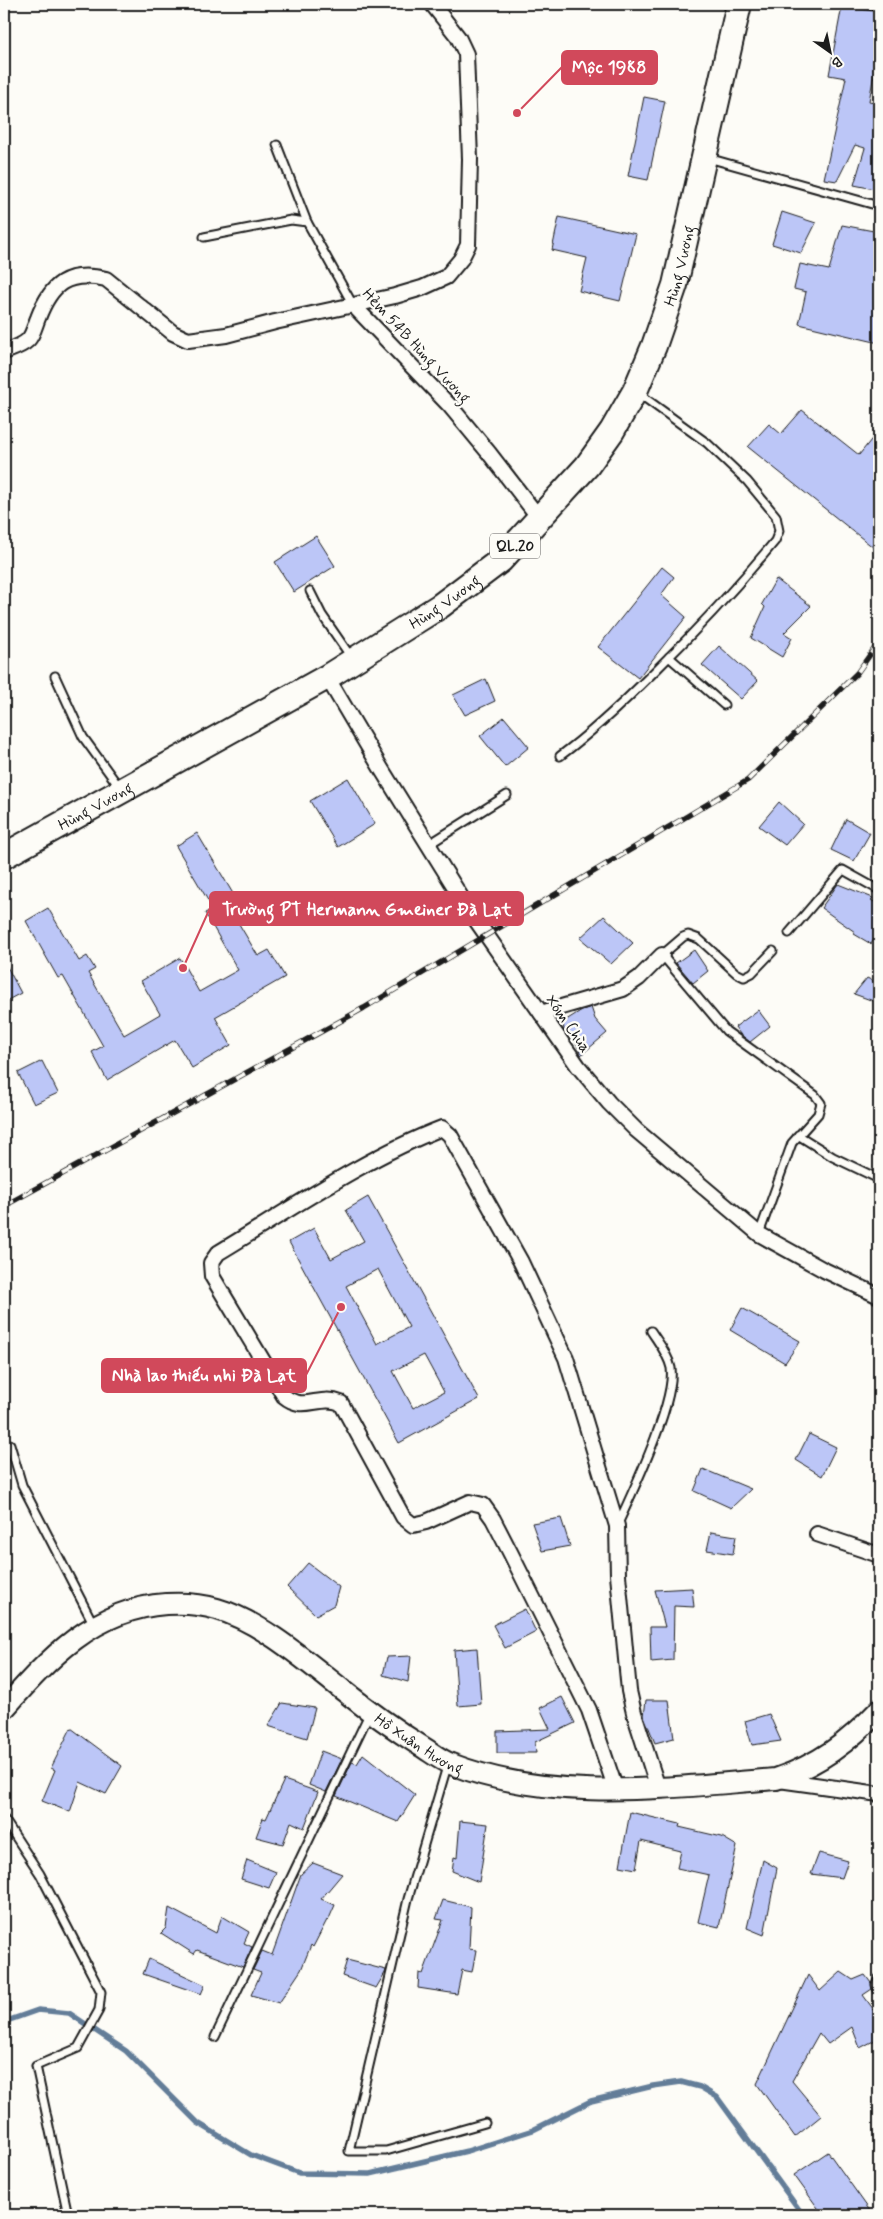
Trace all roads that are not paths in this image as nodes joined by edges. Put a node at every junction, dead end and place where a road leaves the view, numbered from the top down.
1 (432, 4) edge
2 (739, 4) edge
3 (868, 4) edge
4 (879, 5) edge
5 (277, 145) dead end
6 (705, 158) junction
7 (879, 206) edge
8 (307, 222) junction
9 (204, 237) dead end
10 (353, 305) junction
11 (4, 352) edge
12 (635, 391) junction
13 (540, 520) junction
14 (310, 592) dead end
15 (669, 657) junction
16 (354, 661) junction
17 (55, 676) dead end
18 (327, 677) junction
19 (724, 705) dead end
20 (560, 756) dead end
21 (122, 791) junction
22 (507, 795) dead end
23 (428, 845) junction
24 (4, 856) edge
25 (879, 890) edge
26 (789, 933) dead end
27 (773, 951) dead end
28 (662, 956) junction
29 (541, 1013) junction
30 (798, 1135) junction
31 (879, 1179) edge
32 (759, 1234) junction
33 (879, 1296) edge
34 (651, 1331) dead end
35 (10, 1444) dead end
36 (617, 1526) junction
37 (818, 1534) dead end
38 (879, 1555) edge
39 (94, 1624) junction
40 (4, 1708) edge
41 (879, 1710) edge
42 (370, 1712) junction
43 (448, 1763) junction
44 (776, 1779) junction
45 (658, 1788) junction
46 (616, 1790) junction
47 (879, 1794) edge
48 (4, 1819) edge
49 (879, 1978) edge
50 (879, 1992) edge
51 (215, 2037) dead end
52 (485, 2123) dead end
53 (68, 2215) edge

1 - 10 street
2 - 6 highway, Hùng Vương / QL.20
3 - 4 lane
5 - 8 lane, Hẻm 54B Hùng Vương
6 - 7 lane
6 - 12 highway, Hùng Vương / QL.20
8 - 9 lane
8 - 10 lane, Hẻm 54B Hùng Vương
10 - 11 street
10 - 13 street, Hẻm 54B Hùng Vương
12 - 13 highway, Hùng Vương / QL.20
12 - 15 lane
13 - 16 highway, Hùng Vương / QL.20
14 - 16 lane
15 - 19 lane
15 - 20 lane
16 - 18 highway, Hùng Vương / QL.20
17 - 21 lane
18 - 21 highway, Hùng Vương / QL.20
18 - 23 street, Xóm Chùa
21 - 24 highway, Hùng Vương / QL.20
22 - 23 lane
23 - 29 street, Xóm Chùa
25 - 26 lane
27 - 28 lane
28 - 29 street
28 - 30 lane
29 - 32 street, Xóm Chùa
30 - 31 lane
30 - 32 lane
32 - 33 street, Xóm Chùa
34 - 36 lane
35 - 39 lane
36 - 45 street
36 - 46 street
37 - 38 street
39 - 40 main road, Hồ Xuân Hương
39 - 42 main road, Hồ Xuân Hương
41 - 44 main road, Hồ Xuân Hương
42 - 43 main road, Hồ Xuân Hương
42 - 51 lane
43 - 46 main road, Hồ Xuân Hương
43 - 52 lane
44 - 45 main road, Hồ Xuân Hương
44 - 47 street
45 - 46 main road, Hồ Xuân Hương
48 - 53 lane
49 - 50 lane

